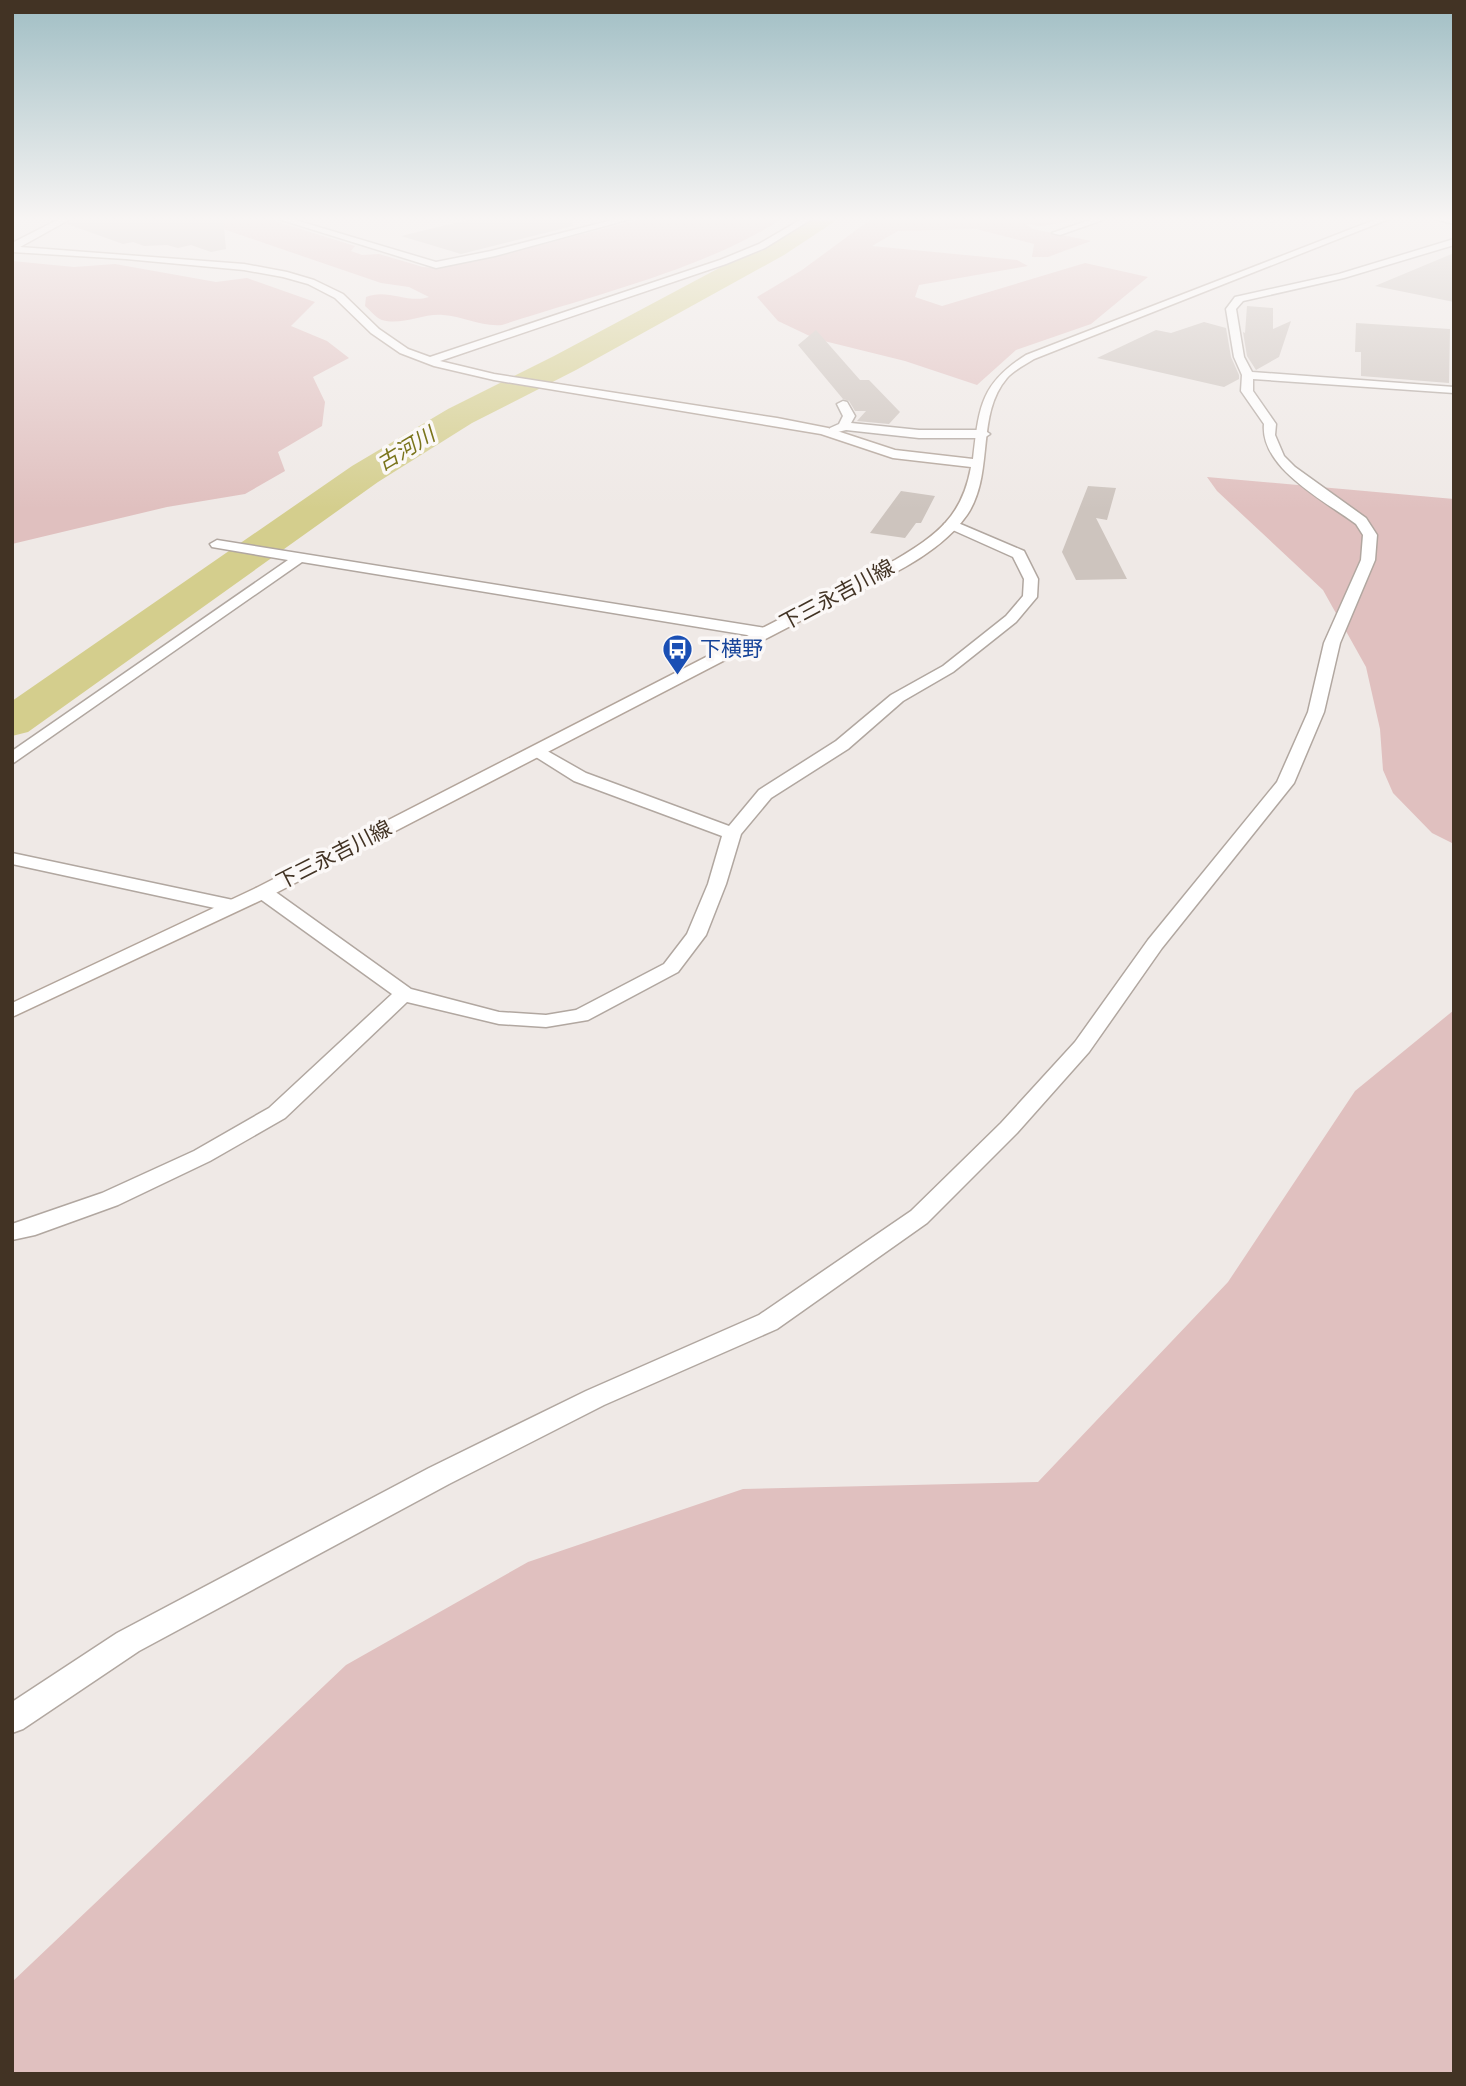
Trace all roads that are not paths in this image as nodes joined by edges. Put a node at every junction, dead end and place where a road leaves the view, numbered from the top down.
1 (357, 314) edge
2 (572, 314) edge
3 (1138, 314) edge
4 (1232, 314) edge
5 (428, 361) junction
6 (1248, 375) junction
7 (1454, 390) edge
8 (843, 404) dead end
9 (844, 426) junction
10 (830, 433) junction
11 (984, 434) junction
12 (979, 464) junction
13 (951, 524) junction
14 (217, 544) dead end
15 (295, 557) junction
16 (766, 633) junction
17 (536, 752) junction
18 (12, 759) edge
19 (732, 833) junction
20 (12, 858) edge
21 (263, 891) junction
22 (233, 906) junction
23 (404, 993) junction
24 (12, 1011) edge
25 (12, 1232) edge
26 (12, 1719) edge

1 - 5 street
2 - 5 street
3 - 11 street, 下三永吉川線
4 - 6 street
5 - 10 street
6 - 7 street
6 - 26 street
8 - 9 street
9 - 10 street
9 - 11 street
10 - 12 street
11 - 12 street, 下三永吉川線
12 - 13 street, 下三永吉川線
13 - 16 street, 下三永吉川線
13 - 19 street
14 - 15 street
15 - 16 street
15 - 18 street
16 - 17 street, 下三永吉川線
17 - 19 street
17 - 21 street, 下三永吉川線
19 - 23 street
20 - 22 street
21 - 22 street, 下三永吉川線
21 - 23 street
22 - 24 street, 下三永吉川線
23 - 25 street

